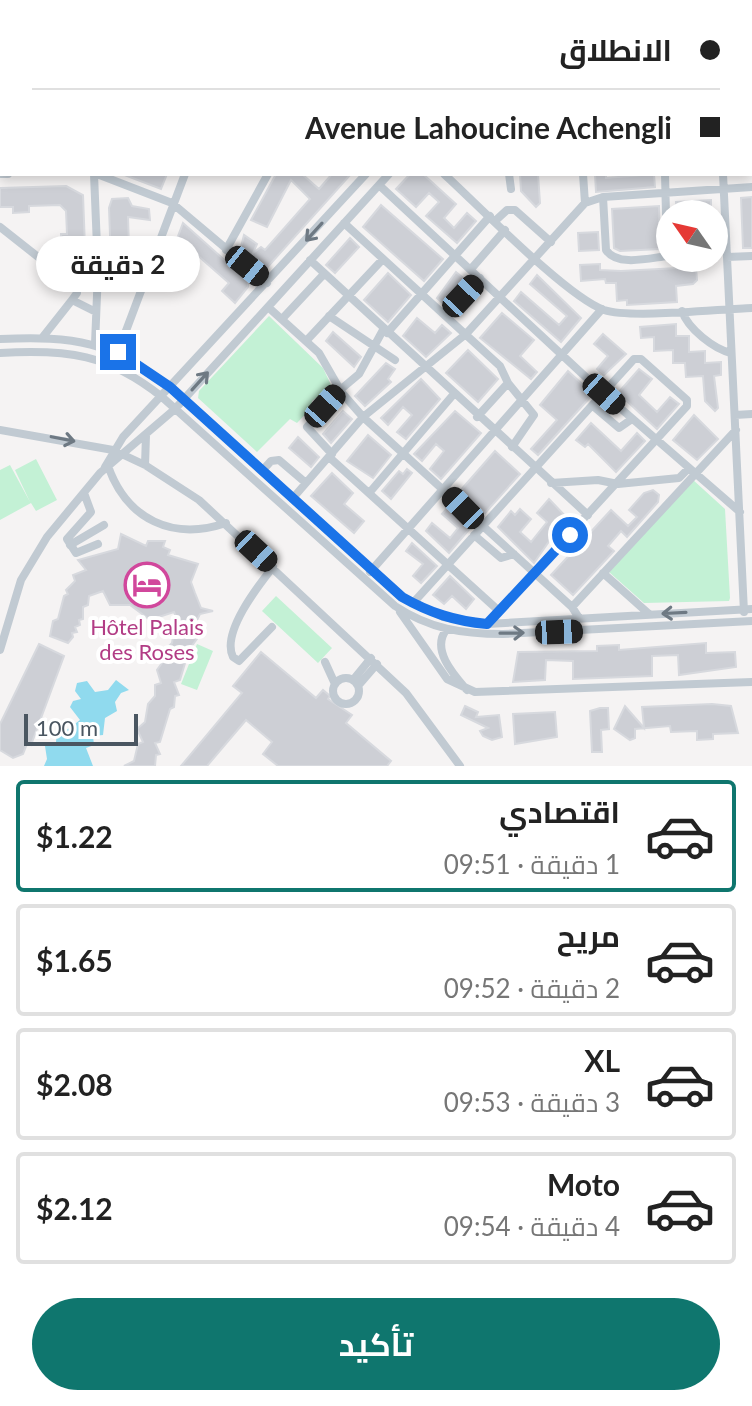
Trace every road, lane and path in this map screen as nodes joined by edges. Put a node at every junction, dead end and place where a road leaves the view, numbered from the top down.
1 (96, 176) edge
2 (101, 176) edge
3 (184, 176) edge
4 (267, 176) edge
5 (364, 176) edge
6 (387, 176) edge
7 (446, 176) edge
8 (509, 176) edge
9 (583, 176) edge
10 (665, 176) edge
11 (723, 176) edge
12 (379, 185) junction
13 (752, 187) edge
14 (511, 189) dead end
15 (724, 189) junction
16 (666, 191) junction
17 (603, 197) junction
18 (724, 200) edge
19 (172, 203) junction
20 (585, 203) junction
21 (493, 218) junction
22 (344, 223) junction
23 (0, 227) edge
24 (505, 230) junction
25 (551, 242) junction
26 (226, 250) junction
27 (455, 256) junction
28 (752, 256) edge
29 (728, 257) edge
30 (536, 258) junction
31 (383, 259) junction
32 (310, 260) junction
33 (471, 269) junction
34 (728, 272) edge
35 (324, 274) junction
36 (480, 278) junction
37 (267, 283) junction
38 (422, 294) junction
39 (348, 297) junction
40 (500, 297) junction
41 (72, 300) junction
42 (268, 307) junction
43 (752, 308) edge
44 (602, 309) junction
45 (729, 309) junction
46 (682, 311) junction
47 (96, 312) junction
48 (445, 315) junction
49 (329, 316) junction
50 (282, 319) junction
51 (385, 331) junction
52 (466, 334) junction
53 (42, 338) junction
54 (0, 339) edge
55 (307, 340) junction
56 (95, 344) junction
57 (375, 347) junction
58 (118, 352) junction
59 (0, 353) edge
60 (731, 353) junction
61 (564, 356) junction
62 (395, 360) dead end
63 (426, 367) junction
64 (508, 383) junction
65 (170, 387) junction
66 (340, 390) junction
67 (604, 394) junction
68 (453, 395) junction
69 (162, 397) junction
70 (183, 399) junction
71 (524, 399) junction
72 (593, 406) junction
73 (175, 409) junction
74 (752, 414) edge
75 (735, 415) junction
76 (363, 417) junction
77 (477, 417) junction
78 (632, 419) junction
79 (0, 430) edge
80 (736, 430) junction
81 (495, 433) junction
82 (146, 435) junction
83 (657, 441) junction
84 (99, 447) junction
85 (512, 447) junction
86 (113, 450) junction
87 (402, 453) junction
88 (124, 454) junction
89 (331, 455) junction
90 (109, 464) junction
91 (143, 464) junction
92 (535, 467) junction
93 (262, 471) junction
94 (691, 471) junction
95 (306, 483) junction
96 (550, 483) junction
97 (618, 484) junction
98 (445, 490) junction
99 (370, 492) junction
100 (84, 493) junction
101 (293, 498) junction
102 (752, 502) edge
103 (740, 507) junction
104 (588, 515) junction
105 (226, 523) junction
106 (104, 525) dead end
107 (482, 526) junction
108 (409, 529) junction
109 (474, 535) junction
110 (98, 544) dead end
111 (70, 545) junction
112 (514, 554) junction
113 (448, 564) junction
114 (273, 567) junction
115 (371, 571) junction
116 (535, 573) junction
117 (603, 573) junction
118 (364, 579) junction
119 (413, 603) junction
120 (395, 606) junction
121 (572, 607) junction
122 (748, 609) edge
123 (499, 611) junction
124 (649, 614) junction
125 (579, 618) junction
126 (748, 621) edge
127 (487, 624) junction
128 (272, 627) dead end
129 (446, 630) junction
130 (0, 650) edge
131 (374, 661) junction
132 (325, 662) dead end
133 (752, 682) edge
134 (356, 683) junction
135 (335, 684) junction
136 (467, 690) junction
137 (460, 766) edge

1 - 47 street
2 - 19 street
3 - 19 street
4 - 26 street
5 -> 37 street
6 - 12 street
7 - 21 street
8 - 14 street
9 - 20 street
10 - 16 street
11 - 15 street
12 - 22 street
12 - 27 street
13 - 15 street
15 - 16 street
15 - 18 street
16 - 17 street
16 - 17 street
17 - 20 street
19 - 26 street
19 - 58 street
20 - 25 street
21 - 24 street
21 - 25 street
21 - 27 street
22 - 31 street
22 - 32 street
23 - 41 street
24 - 30 street
24 - 33 street
25 - 30 street
26 - 37 street
27 - 33 street
27 - 38 street
28 - 29 street
30 - 40 street
30 - 44 street
31 - 38 street
31 - 39 street
32 - 35 street
32 - 42 street
33 - 36 street
34 - 45 street
35 - 39 street
35 - 50 street
36 - 40 street
36 - 48 street
37 - 65 street
38 - 48 street
38 - 51 street
39 - 49 street
39 - 51 street
40 - 52 street
40 - 61 street
41 - 47 street
41 - 53 street
42 - 50 street
70 -> 42 street
43 - 45 street
44 - 46 street
44 - 61 street
45 - 46 street
45 - 60 street
46 - 60 street
47 - 56 street
48 - 52 street
49 - 55 street
49 - 57 street
50 - 55 street
51 - 57 street
51 - 63 street
52 - 63 street
52 - 64 street
53 - 54 street
53 - 56 street
55 - 66 street
56 - 58 street
57 - 62 street
57 - 66 street
58 - 65 street
59 - 69 street
60 - 75 street
61 - 67 street
61 - 71 street
63 - 68 street
63 - 76 street
64 - 71 street
64 - 77 street
65 - 69 street
65 - 70 street
66 - 76 street
66 - 89 street
67 - 72 street
67 - 78 street
67 - 83 street
68 - 77 street
68 - 87 street
69 - 73 street
69 - 86 street
70 - 73 street
70 - 93 street
71 - 81 street
71 - 85 street
72 - 78 street
72 - 92 street
73 - 82 street
73 - 118 street
74 - 75 street
75 - 80 street
76 - 87 street
76 - 89 street
77 - 81 street
78 - 83 street
79 -> 84 street
80 - 94 street
80 - 103 street
81 - 85 street
81 - 98 street
82 - 88 street
82 - 91 street
83 - 94 street
83 - 97 street
84 - 86 street
84 - 90 street
85 - 92 street
86 - 88 street
86 - 90 street
87 - 98 street
87 - 99 street
88 - 90 street
88 - 91 street
89 - 95 street
89 - 99 street
90 - 91 street
90 - 100 street
90 - 105 street
91 - 105 street
92 - 96 street
92 - 107 street
93 - 95 street
93 - 101 street
94 - 97 street
94 - 103 street
94 - 117 street
95 - 101 street
96 - 97 street
96 - 104 street
97 - 104 street
98 - 107 street
98 - 108 street
99 - 108 street
100 - 111 street
100 - 130 street
101 - 115 street
102 - 103 street
103 - 122 street
104 - 116 street
105 - 114 street
106 - 111 street
107 - 109 street
107 - 112 street
108 - 113 street
108 - 115 street
109 - 112 street
109 - 113 street
110 - 111 street
112 - 116 street
113 - 119 street
113 - 123 street
114 - 128 street
114 - 131 street
115 - 118 street
115 - 119 street
116 - 121 street
116 - 123 street
117 - 121 street
117 - 124 street
118 - 120 street
119 - 127 street
120 - 129 street
120 - 136 street
121 - 125 street
122 -> 124 street
122 - 126 street
123 - 127 street
124 - 125 street
125 - 127 street
129 -> 126 street
129 - 136 street
131 - 134 street
131 - 137 street
132 - 135 street
133 - 136 street
134 - 135 street
134 - 135 street

